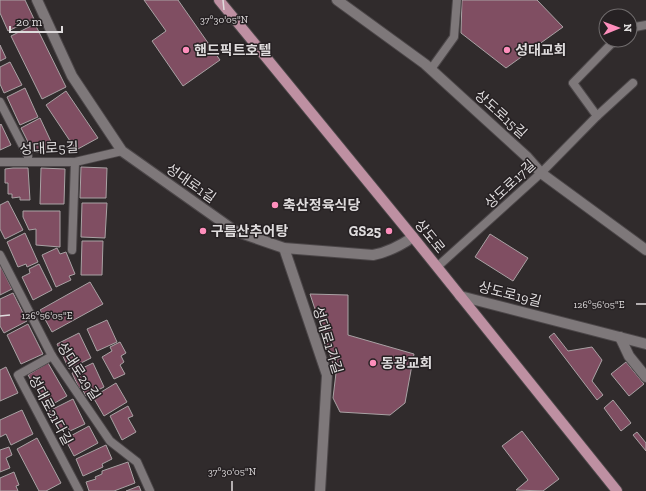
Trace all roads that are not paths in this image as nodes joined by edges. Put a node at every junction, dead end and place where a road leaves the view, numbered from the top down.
1 (37, 0) edge
2 (219, 0) edge
3 (337, 0) edge
4 (457, 0) edge
5 (607, 48) edge
6 (431, 70) junction
7 (633, 83) dead end
8 (0, 102) edge
9 (597, 116) junction
10 (122, 151) junction
11 (0, 162) edge
12 (28, 162) junction
13 (74, 162) junction
14 (541, 173) junction
15 (413, 237) junction
16 (645, 247) edge
17 (284, 248) junction
18 (72, 250) dead end
19 (0, 255) edge
20 (437, 267) junction
21 (460, 296) junction
22 (620, 337) junction
23 (646, 344) edge
24 (52, 356) junction
25 (646, 377) edge
26 (79, 491) edge
27 (150, 491) edge
28 (320, 491) edge
29 (617, 491) edge

1 - 10 street, 성대로1길
2 - 15 main road, 상도로
3 - 6 street, 상도로15길
4 - 6 lane
5 - 9 lane
6 - 14 street, 상도로15길
7 - 9 lane, 상도로17길
8 - 12 lane
9 - 14 lane, 상도로17길
10 - 13 lane, 성대로5길
10 - 17 street, 성대로1길
11 - 12 lane, 성대로5길
12 - 13 lane, 성대로5길
13 - 18 lane
14 - 16 street, 상도로15길
14 - 20 lane, 상도로17길
15 - 17 street, 성대로1길
15 - 20 main road, 상도로
17 - 28 street, 성대로1가길
19 - 24 lane, 성대로29길
20 - 21 main road, 상도로
21 - 22 street, 상도로19길
21 - 29 main road, 상도로
22 - 23 street, 상도로19길
22 - 25 street
24 - 26 lane, 성대로21다길
24 - 27 lane, 성대로29길

